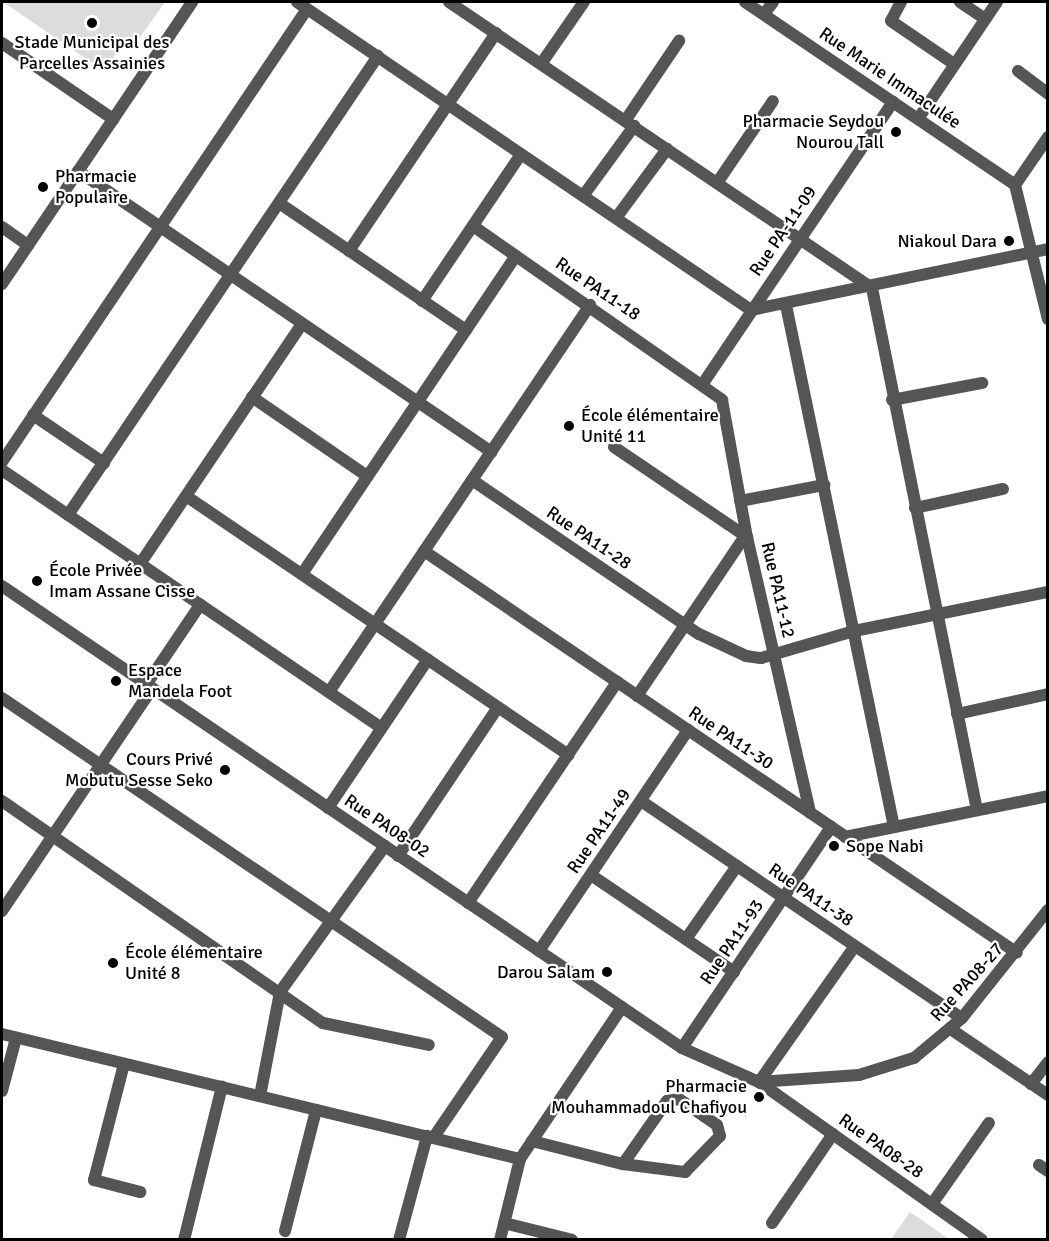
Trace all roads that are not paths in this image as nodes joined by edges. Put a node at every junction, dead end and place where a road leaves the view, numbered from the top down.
1 (192, 2) edge
2 (297, 2) edge
3 (584, 2) edge
4 (745, 2) edge
5 (772, 2) edge
6 (901, 2) edge
7 (960, 2) edge
8 (997, 2) edge
9 (458, 4) edge
10 (307, 9) junction
11 (764, 14) junction
12 (985, 19) junction
13 (496, 33) junction
14 (679, 41) dead end
15 (2, 43) edge
16 (378, 56) junction
17 (541, 64) junction
18 (954, 64) junction
19 (1018, 71) dead end
20 (1047, 94) edge
21 (772, 101) dead end
22 (894, 102) junction
23 (448, 104) junction
24 (918, 118) junction
25 (113, 119) junction
26 (630, 124) junction
27 (1047, 137) edge
28 (667, 149) junction
29 (521, 154) junction
30 (78, 171) junction
31 (717, 183) junction
32 (1015, 185) junction
33 (584, 196) junction
34 (279, 203) junction
35 (616, 218) junction
36 (473, 226) junction
37 (2, 227) edge
38 (160, 227) junction
39 (799, 238) junction
40 (28, 245) junction
41 (1047, 249) edge
42 (349, 251) junction
43 (1032, 253) junction
44 (516, 255) junction
45 (230, 275) junction
46 (2, 284) edge
47 (872, 288) junction
48 (422, 301) junction
49 (590, 305) junction
50 (786, 305) junction
51 (751, 310) junction
52 (1047, 319) edge
53 (302, 324) junction
54 (466, 330) junction
55 (704, 382) junction
56 (982, 383) dead end
57 (252, 397) junction
58 (892, 400) junction
59 (418, 402) junction
60 (33, 416) junction
61 (614, 447) dead end
62 (491, 452) junction
63 (2, 462) edge
64 (104, 463) junction
65 (2, 470) edge
66 (367, 476) junction
67 (472, 480) junction
68 (824, 485) junction
69 (1003, 489) dead end
70 (186, 496) junction
71 (740, 501) junction
72 (915, 508) junction
73 (68, 515) junction
74 (746, 536) junction
75 (424, 551) junction
76 (140, 564) junction
77 (302, 574) junction
78 (2, 586) edge
79 (1047, 592) edge
80 (200, 605) junction
81 (937, 615) junction
82 (375, 624) junction
83 (685, 625) junction
84 (854, 631) junction
85 (773, 651) junction
86 (428, 659) junction
87 (617, 682) junction
88 (149, 687) junction
89 (329, 692) junction
90 (1047, 694) edge
91 (637, 696) junction
92 (2, 698) edge
93 (498, 707) junction
94 (957, 714) junction
95 (381, 728) junction
96 (688, 730) junction
97 (568, 755) junction
98 (100, 765) junction
99 (1047, 796) edge
100 (2, 801) edge
101 (641, 801) junction
102 (328, 808) junction
103 (977, 810) junction
104 (810, 813) junction
105 (831, 827) junction
106 (894, 827) junction
107 (52, 836) junction
108 (845, 837) junction
109 (385, 846) junction
110 (398, 856) junction
111 (737, 866) junction
112 (591, 875) junction
113 (784, 898) junction
114 (468, 903) junction
115 (1047, 910) edge
116 (2, 911) edge
117 (331, 921) junction
118 (687, 939) junction
119 (855, 946) junction
120 (539, 951) junction
121 (1017, 953) junction
122 (734, 972) junction
123 (280, 992) junction
124 (622, 1007) junction
125 (962, 1018) junction
126 (952, 1030) junction
127 (2, 1034) edge
128 (16, 1038) junction
129 (429, 1045) dead end
130 (682, 1048) junction
131 (1047, 1062) edge
132 (124, 1064) junction
133 (759, 1082) junction
134 (1031, 1084) junction
135 (222, 1088) junction
136 (2, 1091) edge
137 (1047, 1095) edge
138 (260, 1096) junction
139 (316, 1110) junction
140 (989, 1123) dead end
141 (833, 1134) junction
142 (430, 1137) junction
143 (531, 1141) junction
144 (519, 1159) junction
145 (623, 1164) junction
146 (140, 1192) dead end
147 (932, 1204) junction
148 (504, 1223) junction
149 (772, 1223) dead end
150 (285, 1232) dead end
151 (184, 1239) edge
152 (399, 1239) edge
153 (500, 1239) edge
154 (572, 1239) edge
155 (982, 1239) edge

1 - 25 street
2 - 10 street
3 - 17 street
4 - 11 street, Rue Marie Immaculée
5 - 11 street
6 - 18 street
7 - 12 street
8 - 12 street
9 - 13 street
10 - 16 street
10 - 38 street
11 - 22 street, Rue Marie Immaculée
12 - 18 street
13 - 17 street
13 - 23 street
14 - 26 street
15 - 25 street
16 - 23 street
16 - 34 street
17 - 26 street
18 - 24 street
19 - 20 street
21 - 31 street
22 - 24 street, Rue Marie Immaculée
22 - 39 street, Rue PA-11-09
23 - 29 street
23 - 42 street
24 - 32 street, Rue Marie Immaculée
25 - 30 street
26 - 28 street
26 - 33 street
27 - 32 street
28 - 31 street
28 - 35 street
29 - 33 street
29 - 36 street
30 - 38 street
30 - 40 street
31 - 39 street
32 - 43 street
33 - 35 street
34 - 42 street
34 - 45 street
35 - 51 street
36 - 44 street, Rue PA11-18
36 - 48 street
37 - 40 street
38 - 45 street
38 - 60 street
39 - 47 street
39 - 51 street, Rue PA-11-09
40 - 46 street
41 - 43 street
42 - 48 street
43 - 47 street
43 - 52 street
44 - 49 street, Rue PA11-18
44 - 54 street
45 - 53 street
45 - 64 street
47 - 50 street
47 - 58 street
48 - 54 street
49 - 55 street, Rue PA11-18
49 - 62 street
50 - 51 street
50 - 68 street
51 - 55 street, Rue PA-11-09
53 - 57 street
53 - 59 street
54 - 59 street
55 - 71 street, Rue PA11-12
56 - 58 street
57 - 66 street
57 - 70 street
58 - 72 street
59 - 62 street
59 - 66 street
60 - 63 street
60 - 64 street
61 - 74 street
62 - 67 street
64 - 73 street
65 - 73 street
66 - 77 street
67 - 75 street
67 - 83 street, Rue PA11-28
68 - 71 street
68 - 84 street
69 - 72 street
70 - 76 street
70 - 77 street
71 - 74 street, Rue PA11-12
72 - 81 street
73 - 76 street
74 - 83 street
74 - 85 street, Rue PA11-12
75 - 82 street
75 - 87 street, Rue PA11-30
76 - 80 street
77 - 82 street
78 - 88 street, Rue PA08-02
79 - 81 street, Rue PA11-28
80 - 88 street
80 - 89 street
81 - 84 street, Rue PA11-28
81 - 94 street
82 - 86 street
82 - 89 street
83 - 85 street, Rue PA11-28
83 - 91 street
84 - 85 street, Rue PA11-28
84 - 106 street
85 - 104 street, Rue PA11-12
86 - 93 street
86 - 95 street
87 - 91 street, Rue PA11-30
87 - 97 street
88 - 98 street
88 - 102 street, Rue PA08-02
89 - 95 street
90 - 94 street
91 - 96 street, Rue PA11-30
92 - 98 street
93 - 97 street
93 - 110 street
94 - 103 street
95 - 102 street
96 - 101 street, Rue PA11-49
96 - 104 street, Rue PA11-30
97 - 114 street
98 - 107 street
98 - 117 street
99 - 103 street
100 - 107 street
101 - 111 street, Rue PA11-38
101 - 112 street, Rue PA11-49
102 - 109 street, Rue PA08-02
103 - 106 street
104 - 105 street, Rue PA11-30
105 - 108 street, Rue PA11-30
105 - 113 street, Rue PA11-93
106 - 108 street
107 - 116 street
107 - 123 street
108 - 121 street, Rue PA11-30
109 - 110 street, Rue PA08-02
109 - 117 street
110 - 114 street, Rue PA08-02
111 - 113 street, Rue PA11-38
111 - 118 street
112 - 118 street
112 - 120 street, Rue PA11-49
113 - 119 street, Rue PA11-38
113 - 122 street, Rue PA11-93
114 - 120 street, Rue PA08-02
115 - 121 street, Rue PA08-27
117 - 123 street
117 - 142 street
118 - 122 street
119 - 125 street, Rue PA11-38
119 - 133 street
120 - 124 street, Rue PA08-02
121 - 125 street, Rue PA08-27
122 - 130 street, Rue PA11-93
123 - 129 street
123 - 138 street
124 - 130 street, Rue PA08-02
124 - 143 street
125 - 126 street, Rue PA08-27
126 - 133 street, Rue PA08-27
126 - 134 street
127 - 128 street
128 - 132 street
128 - 136 street
130 - 133 street, Rue PA08-02
131 - 134 street
132 - 135 street
132 - 146 street
133 - 141 street, Rue PA08-28
134 - 137 street
135 - 138 street
135 - 151 street
138 - 139 street
139 - 142 street
139 - 150 street
140 - 147 street
141 - 147 street, Rue PA08-28
141 - 149 street
142 - 144 street
142 - 152 street
143 - 144 street
143 - 145 street
144 - 148 street
145 - 145 street
147 - 155 street, Rue PA08-28
148 - 153 street
148 - 154 street

